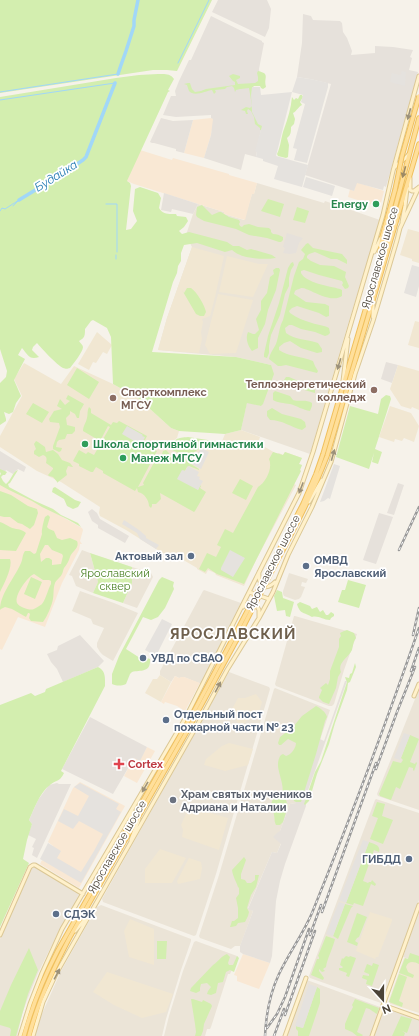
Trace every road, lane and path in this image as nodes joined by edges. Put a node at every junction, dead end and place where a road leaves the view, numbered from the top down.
1 (419, 76) edge
2 (419, 96) edge
3 (419, 118) edge
4 (419, 146) edge
5 (410, 153) junction
6 (393, 171) junction
7 (410, 174) junction
8 (408, 181) junction
9 (419, 187) edge
10 (400, 228) junction
11 (382, 237) junction
12 (370, 259) junction
13 (380, 262) junction
14 (373, 300) junction
15 (373, 321) junction
16 (349, 331) junction
17 (340, 398) junction
18 (326, 474) junction
19 (306, 506) junction
20 (275, 563) junction
21 (259, 571) junction
22 (277, 580) junction
23 (249, 592) junction
24 (269, 599) junction
25 (240, 610) junction
26 (259, 618) junction
27 (234, 640) junction
28 (419, 684) edge
29 (414, 696) dead end
30 (197, 706) junction
31 (186, 717) junction
32 (137, 801) junction
33 (142, 810) junction
34 (124, 833) junction
35 (128, 848) junction
36 (83, 894) junction
37 (419, 905) edge
38 (91, 914) junction
39 (0, 935) edge
40 (70, 937) junction
41 (306, 978) dead end
42 (38, 1000) junction
43 (383, 1006) junction
44 (419, 1018) edge
45 (20, 1036) edge
46 (24, 1036) edge
47 (29, 1036) edge
48 (32, 1036) edge
49 (285, 1036) edge
50 (372, 1036) edge

1 -> 6 street
2 - 11 main road, bridge
3 - 5 main road, Ярославское шоссе
4 - 7 main road, Ярославское шоссе
5 - 6 street
5 -> 13 main road, Ярославское шоссе
6 - 12 street
7 - 8 main road, Ярославское шоссе
7 - 9 street
8 - 10 street
8 - 14 main road, Ярославское шоссе
9 - 10 street
10 - 15 street
11 - 12 street
11 - 13 main road
12 - 16 street
13 - 17 main road, Ярославское шоссе
14 - 15 street
14 - 19 main road, Ярославское шоссе
18 -> 15 street
16 - 17 street
16 -> 21 street
17 - 20 main road, Ярославское шоссе
18 - 19 street
18 - 22 street
19 - 20 main road, Ярославское шоссе
20 - 27 main road, Ярославское шоссе, bridge
21 - 22 street
21 - 23 street
22 - 24 street
23 - 24 street
23 - 25 street
24 - 26 street
25 - 26 street
25 - 31 street
35 -> 26 street
27 - 30 main road, Ярославское шоссе
27 - 33 main road, Ярославское шоссе
28 - 29 street
30 - 31 street
30 - 34 main road, Ярославское шоссе
31 -> 32 street
32 - 34 street
32 - 36 street
33 - 35 street
33 - 40 main road, Ярославское шоссе
34 - 42 main road, Ярославское шоссе
35 - 38 street
36 - 39 street
36 - 45 street
37 - 43 street
38 - 40 street
48 -> 38 street
40 - 42 main road, Ярославское шоссе
41 - 49 street
42 - 46 main road, Ярославское шоссе
42 - 47 main road, Ярославское шоссе
43 - 44 street
43 - 50 street

